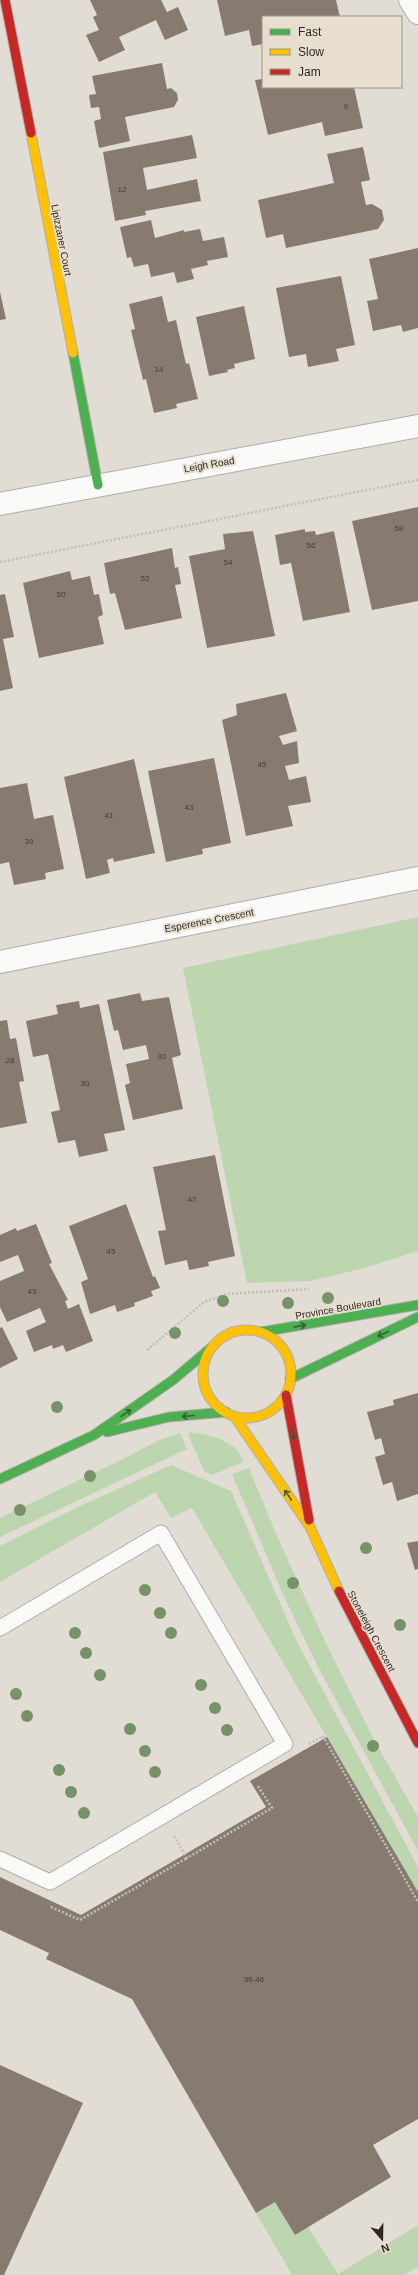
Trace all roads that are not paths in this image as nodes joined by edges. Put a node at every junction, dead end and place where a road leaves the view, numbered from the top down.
1 (5, 0) edge
2 (410, 0) edge
3 (418, 14) edge
4 (418, 426) edge
5 (98, 485) junction
6 (0, 504) edge
7 (418, 878) edge
8 (0, 962) edge
9 (418, 1305) edge
10 (418, 1317) edge
11 (261, 1332) junction
12 (216, 1343) junction
13 (290, 1379) junction
14 (286, 1395) junction
15 (230, 1414) junction
16 (94, 1436) junction
17 (0, 1479) edge
18 (310, 1527) junction
19 (0, 1628) edge
20 (418, 1743) edge
21 (0, 1859) edge

1 - 5 street, Lipizzaner Court
2 - 3 street
4 - 5 street, Leigh Road
5 - 6 street, Leigh Road
7 - 8 street, Esperence Crescent
11 -> 9 street, Province Boulevard
10 -> 13 street
11 - 12 street, Province Boulevard
11 - 13 street, Province Boulevard
12 - 15 street, Province Boulevard
16 -> 12 street, Province Boulevard
13 - 14 street, Province Boulevard
14 - 15 street, Province Boulevard
14 -> 18 street, Stoneleigh Crescent
15 -> 16 street, Province Boulevard
18 -> 15 street, Stoneleigh Crescent
16 - 17 street, Province Boulevard
18 - 20 street, Stoneleigh Crescent
19 - 21 lane

